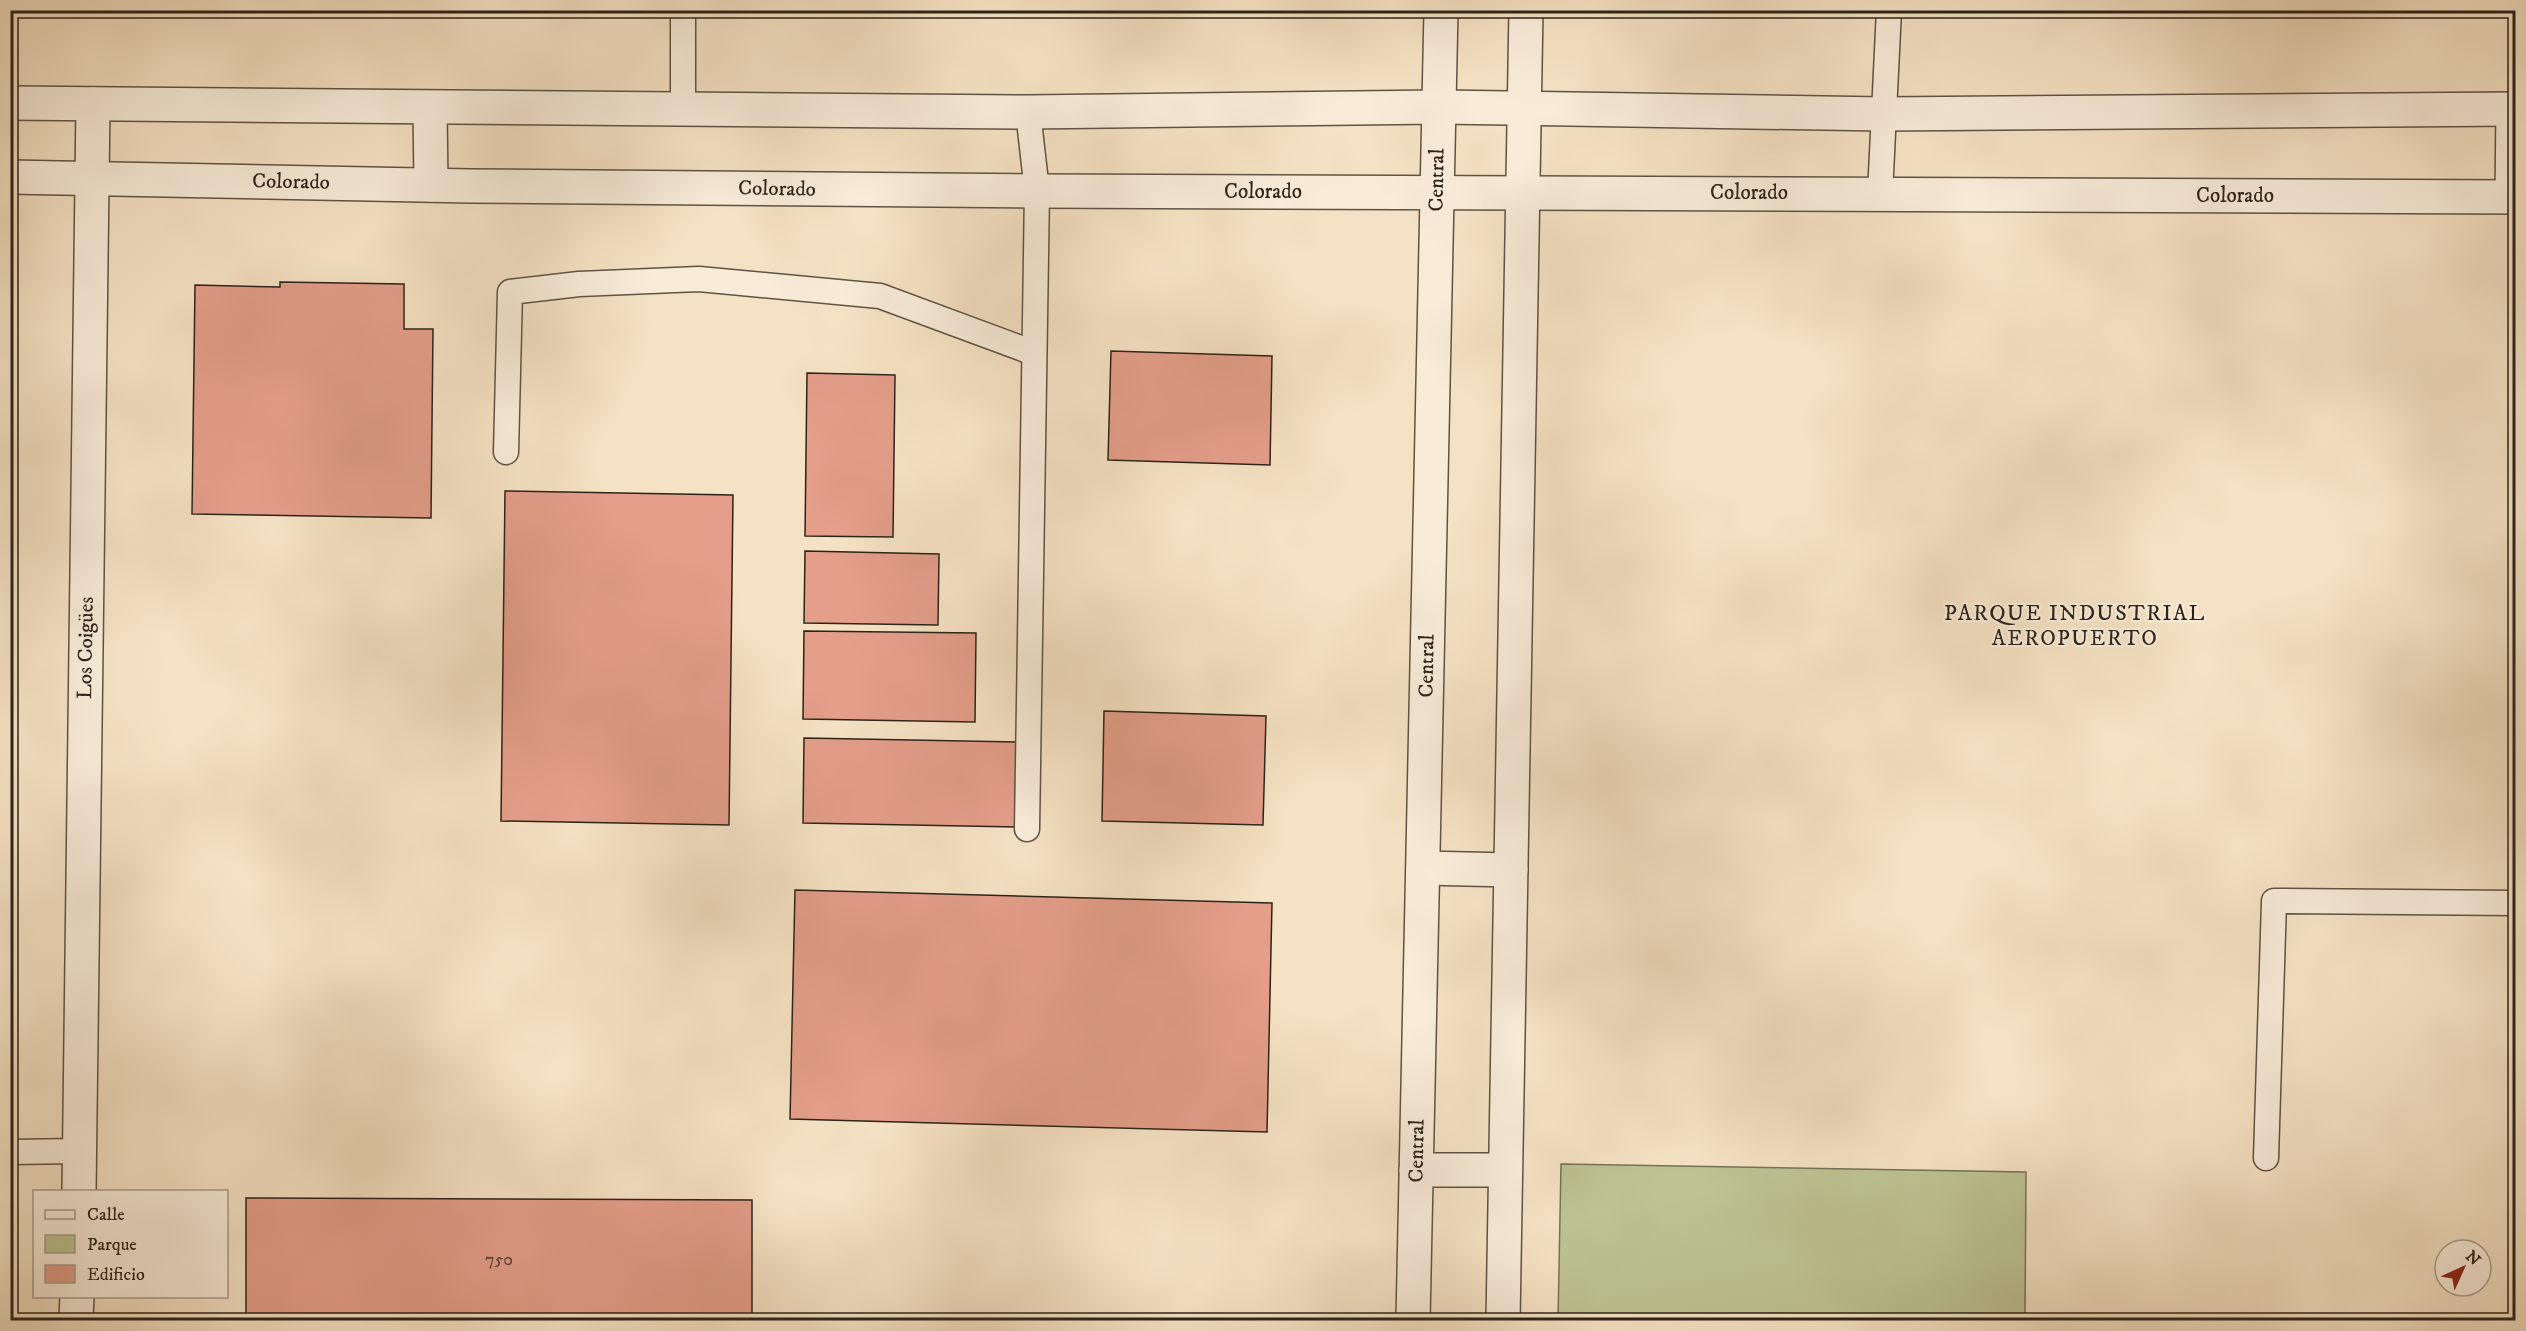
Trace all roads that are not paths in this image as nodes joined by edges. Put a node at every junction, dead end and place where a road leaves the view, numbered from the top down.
1 (683, 10) edge
2 (1441, 10) edge
3 (1526, 10) edge
4 (1889, 10) edge
5 (10, 103) edge
6 (93, 104) junction
7 (1439, 107) junction
8 (430, 108) junction
9 (1525, 108) junction
10 (2514, 109) edge
11 (683, 110) junction
12 (1028, 112) junction
13 (1883, 114) junction
14 (10, 177) edge
15 (93, 177) junction
16 (431, 185) junction
17 (1037, 191) junction
18 (1437, 192) junction
19 (1523, 192) junction
20 (1880, 194) junction
21 (2514, 197) edge
22 (1034, 353) junction
23 (506, 452) dead end
24 (1027, 829) dead end
25 (1423, 868) junction
26 (1511, 870) junction
27 (2516, 903) edge
28 (80, 1151) junction
29 (10, 1152) edge
30 (2266, 1158) dead end
31 (1416, 1170) junction
32 (1505, 1170) junction
33 (79, 1190) edge
34 (77, 1298) edge
35 (76, 1320) edge
36 (1413, 1320) edge
37 (1503, 1320) edge

1 - 11 lane
2 - 7 street, Central
3 - 9 street
4 - 13 lane
5 - 6 street
6 - 8 street
6 - 15 street, Los Coigües
7 - 9 street
7 - 12 street
7 - 18 street, Central
8 - 11 street
8 - 16 street
9 - 13 street
9 - 19 street
10 - 13 street
10 - 21 street
11 - 12 street
12 - 17 lane
13 - 20 lane
14 - 15 street, Colorado
15 - 16 street, Colorado
15 - 28 street, Los Coigües
16 - 17 street, Colorado
17 - 18 street, Colorado
17 - 22 lane
18 - 19 street, Colorado
18 - 25 street, Central
19 - 20 street, Colorado
19 - 26 street
20 - 21 street, Colorado
22 - 23 lane
22 - 24 lane
25 - 26 street
25 - 31 street, Central
26 - 32 street
27 - 30 lane
28 - 29 lane
28 - 33 street, Los Coigües
31 - 32 street
31 - 36 street, Central
32 - 37 street
34 - 35 street

